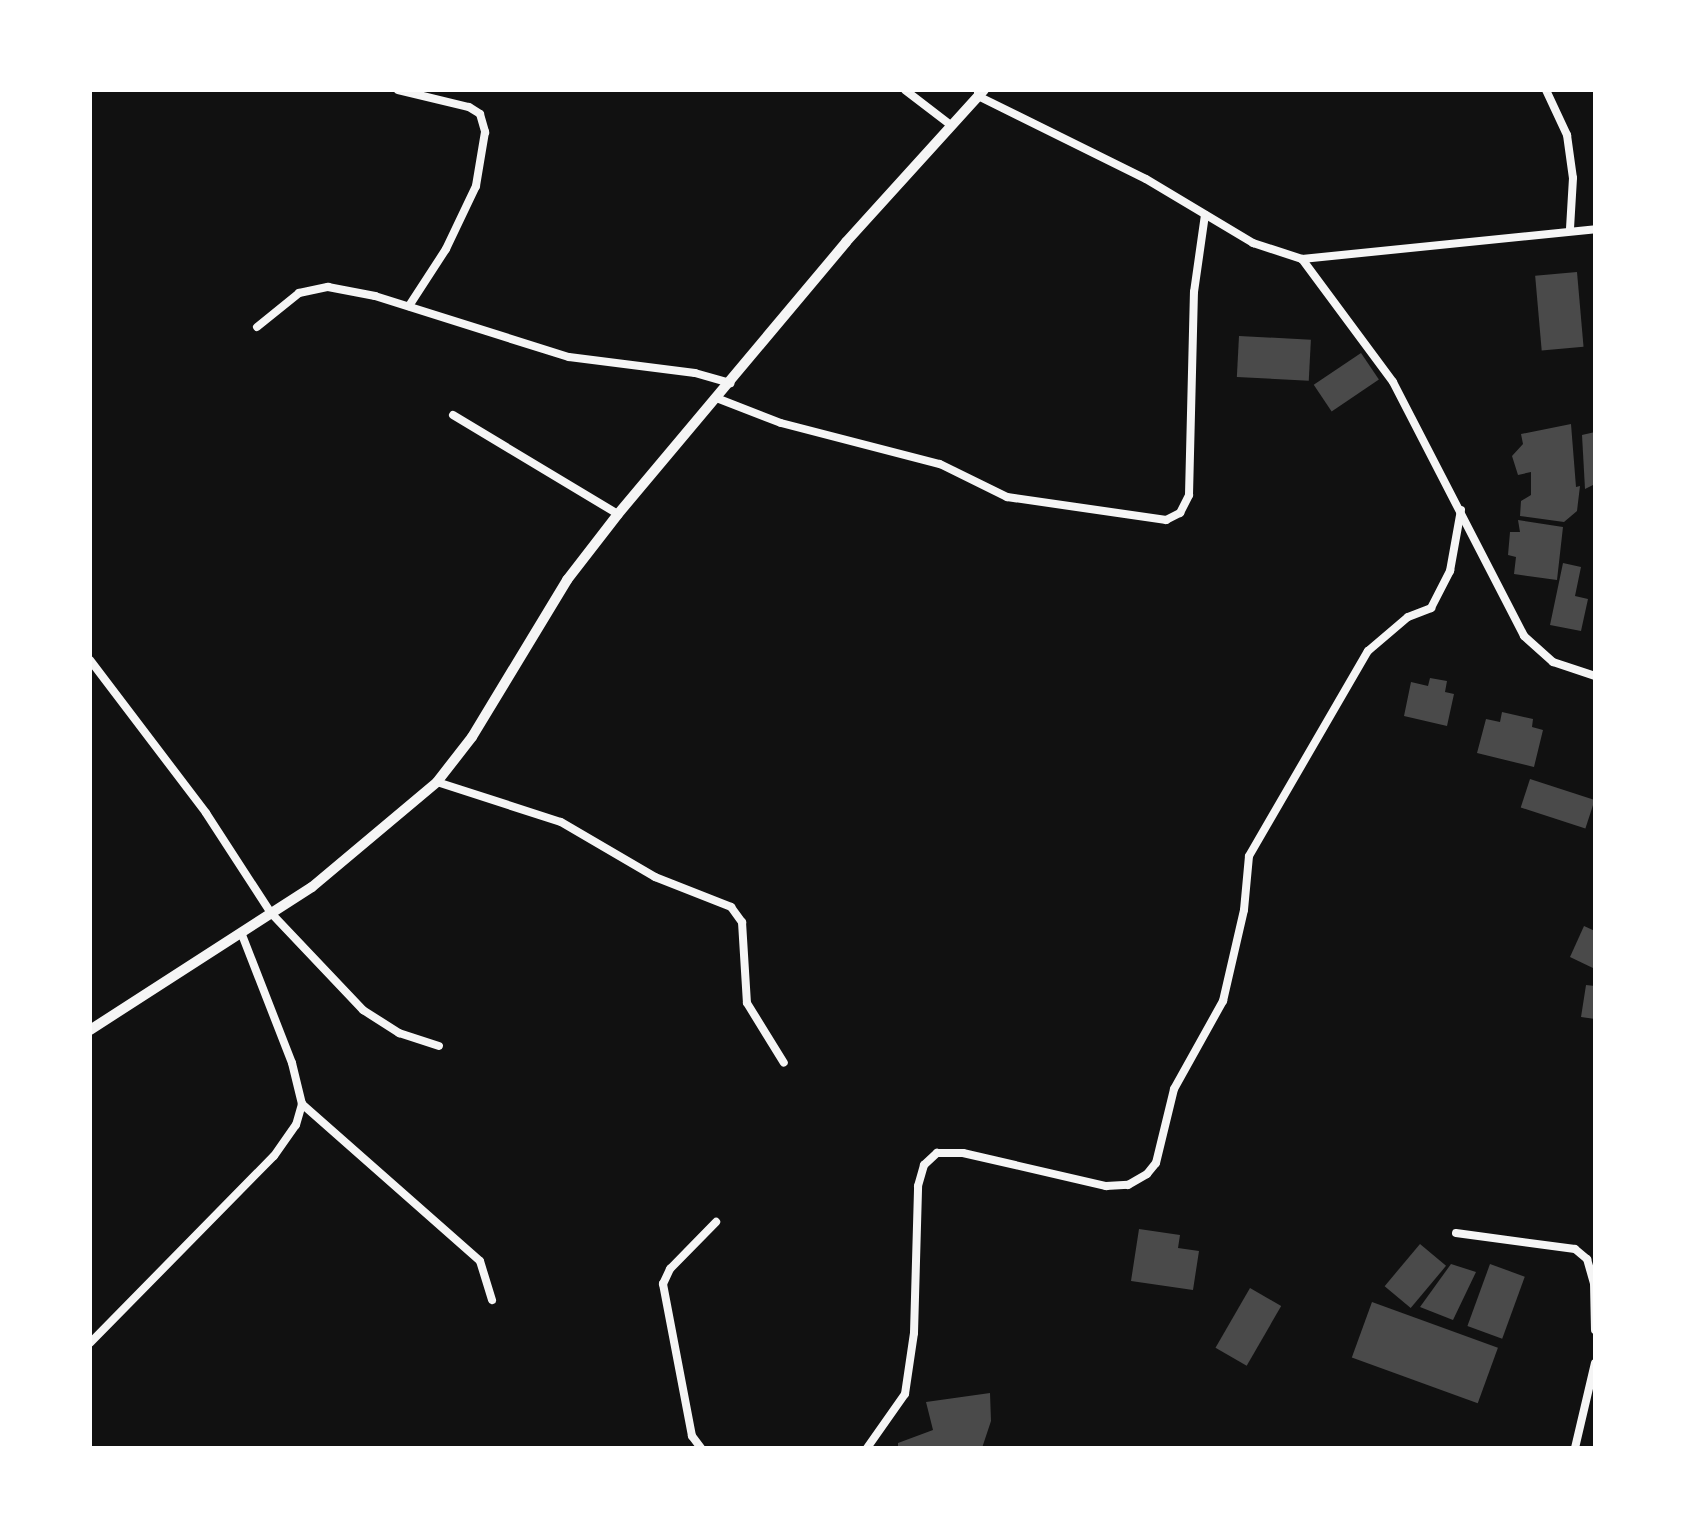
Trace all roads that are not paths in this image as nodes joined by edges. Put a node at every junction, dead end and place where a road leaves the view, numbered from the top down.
1 (398, 90) edge
2 (905, 90) edge
3 (1546, 90) edge
4 (980, 92) edge
5 (952, 126) junction
6 (1205, 215) junction
7 (1570, 229) junction
8 (1595, 229) edge
9 (1302, 259) junction
10 (409, 306) junction
11 (257, 327) dead end
12 (732, 383) junction
13 (719, 399) junction
14 (453, 415) dead end
15 (1461, 510) junction
16 (618, 514) junction
17 (90, 660) edge
18 (1595, 676) edge
19 (437, 782) junction
20 (271, 913) junction
21 (242, 935) junction
22 (90, 1030) edge
23 (439, 1046) dead end
24 (784, 1063) dead end
25 (302, 1104) junction
26 (716, 1222) dead end
27 (1456, 1233) dead end
28 (1591, 1258) edge
29 (492, 1300) dead end
30 (1595, 1330) edge
31 (90, 1343) edge
32 (1595, 1363) edge
33 (701, 1448) edge
34 (867, 1448) edge
35 (1575, 1448) edge

1 - 10 street
2 - 5 street
3 - 7 street
4 - 5 street
4 - 6 street
5 - 12 street
6 - 9 street
6 - 13 street
7 - 8 street
7 - 9 street
9 - 15 street
10 - 11 street
10 - 12 street
12 - 13 street
13 - 16 street
14 - 16 street
15 - 18 street
15 - 34 street
16 - 19 street
17 - 20 street
19 - 20 street
19 - 24 street
20 - 21 street
20 - 23 street
21 - 22 street
21 - 25 street
25 - 29 street
25 - 31 street
26 - 33 street
27 - 28 street
28 - 30 street
32 - 35 street

